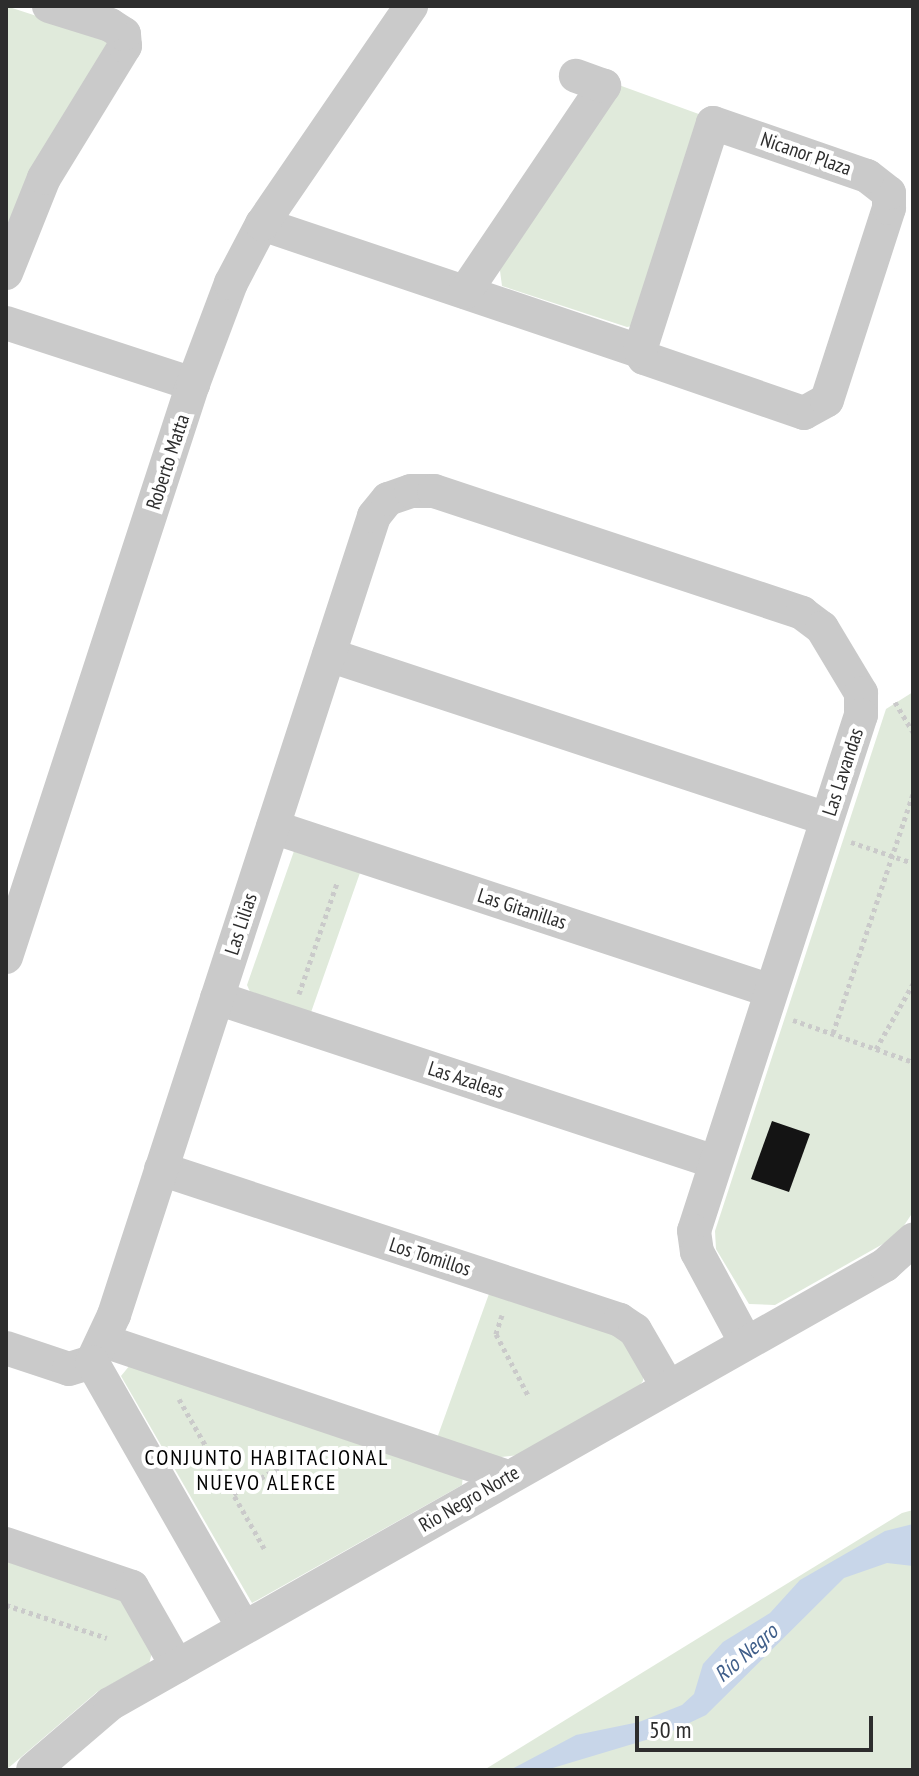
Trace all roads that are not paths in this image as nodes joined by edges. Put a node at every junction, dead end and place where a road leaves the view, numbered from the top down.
1 (49, 6) edge
2 (411, 6) edge
3 (576, 76) dead end
4 (262, 224) junction
5 (6, 273) edge
6 (465, 292) junction
7 (6, 323) edge
8 (640, 351) junction
9 (193, 384) junction
10 (399, 494) joint
11 (329, 655) junction
12 (825, 826) junction
13 (273, 827) junction
14 (16, 891) edge
15 (6, 957) edge
16 (217, 998) junction
17 (768, 1000) junction
18 (715, 1162) junction
19 (161, 1169) junction
20 (913, 1240) edge
21 (746, 1343) junction
22 (6, 1348) edge
23 (98, 1351) junction
24 (668, 1387) junction
25 (508, 1477) junction
26 (6, 1544) edge
27 (244, 1628) junction
28 (177, 1666) junction
29 (33, 1770) edge

1 - 5 street
2 - 4 street, Roberto Matta
3 - 6 street
4 - 6 street
4 - 9 street, Roberto Matta
6 - 8 street
7 - 9 street
8 - 8 street, Nicanor Plaza
9 - 14 street, Roberto Matta
10 - 11 street, Las Lilias
10 - 12 street, Las Lavandas
11 - 12 street
11 - 13 street, Las Lilias
12 - 17 street, Las Lavandas
13 - 16 street, Las Lilias
13 - 17 street, Las Gitanillas
14 - 15 street, Roberto Matta
16 - 18 street, Las Azaleas
16 - 19 street, Las Lilias
17 - 18 street, Las Lavandas
18 - 21 street, Las Lavandas
19 - 23 street, Las Lilias
19 - 24 street, Los Tomillos
20 - 21 street, Rio Negro Norte
21 - 24 street, Rio Negro Norte
22 - 23 street
23 - 25 street
23 - 27 street
24 - 25 street, Rio Negro Norte
25 - 27 street, Rio Negro Norte
26 - 28 street
27 - 28 street, Rio Negro Norte
28 - 29 street, Rio Negro Norte

